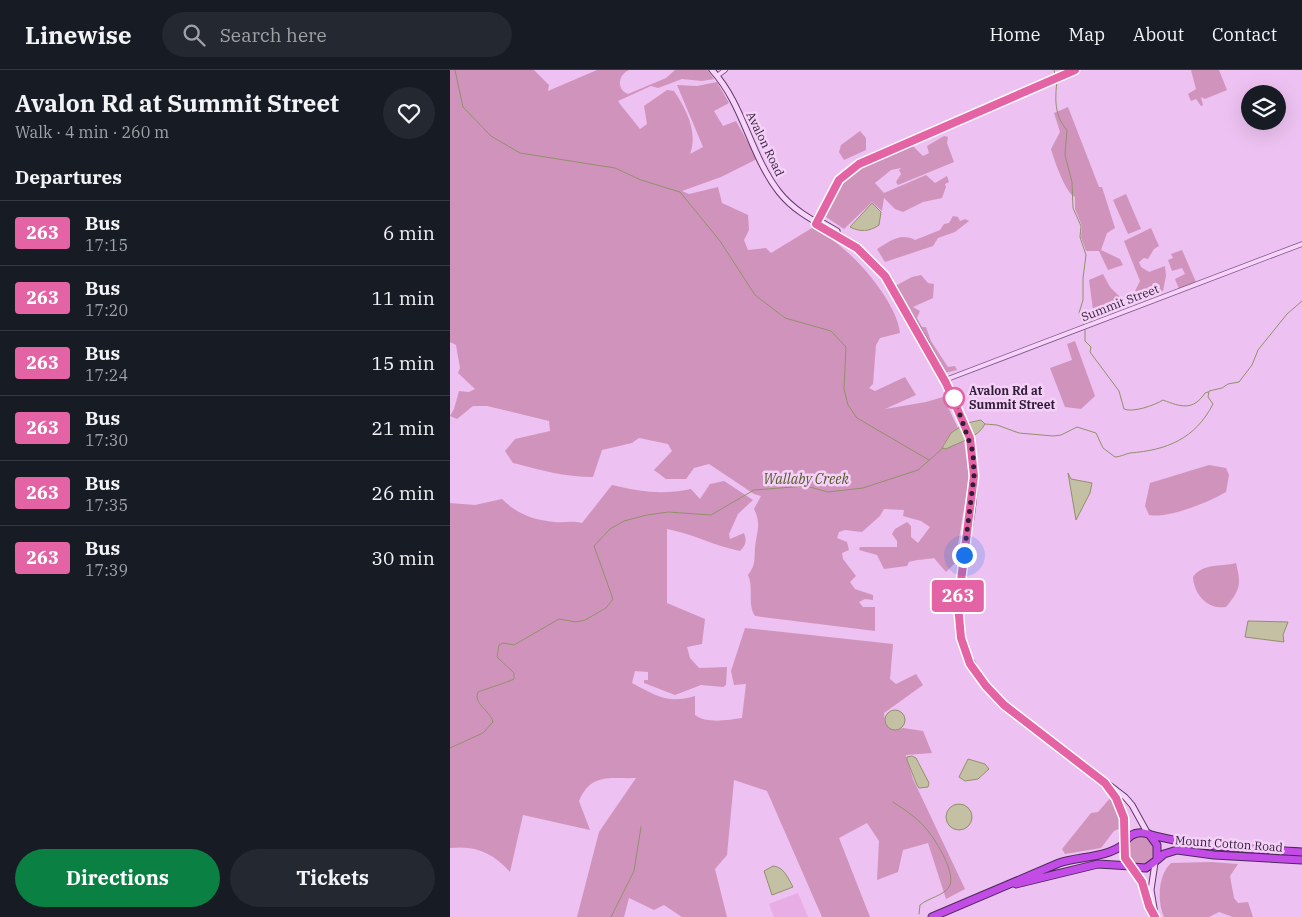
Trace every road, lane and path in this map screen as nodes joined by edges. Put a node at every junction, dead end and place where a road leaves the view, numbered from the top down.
1 (712, 70) edge
2 (724, 70) edge
3 (1074, 70) edge
4 (717, 76) junction
5 (817, 222) junction
6 (1302, 244) edge
7 (945, 380) junction
8 (1105, 783) junction
9 (1148, 834) junction
10 (1124, 843) junction
11 (1302, 852) edge
12 (1302, 860) edge
13 (1156, 861) junction
14 (1131, 867) junction
15 (992, 891) junction
16 (932, 917) edge
17 (1155, 917) edge

1 - 4 street, Avalon Road
2 - 4 street
3 - 5 street
4 - 5 street, Avalon Road
5 - 7 street, Avalon Road
6 - 7 street, Summit Street
7 - 8 street
8 - 9 street
8 - 10 street
9 - 10 highway
9 - 11 highway, Mount Cotton Road
9 - 13 highway
10 - 14 highway
10 - 15 highway
12 - 13 highway, Mount Cotton Road
13 - 14 highway
13 - 17 street
14 - 15 highway
14 - 17 street
15 - 16 highway

